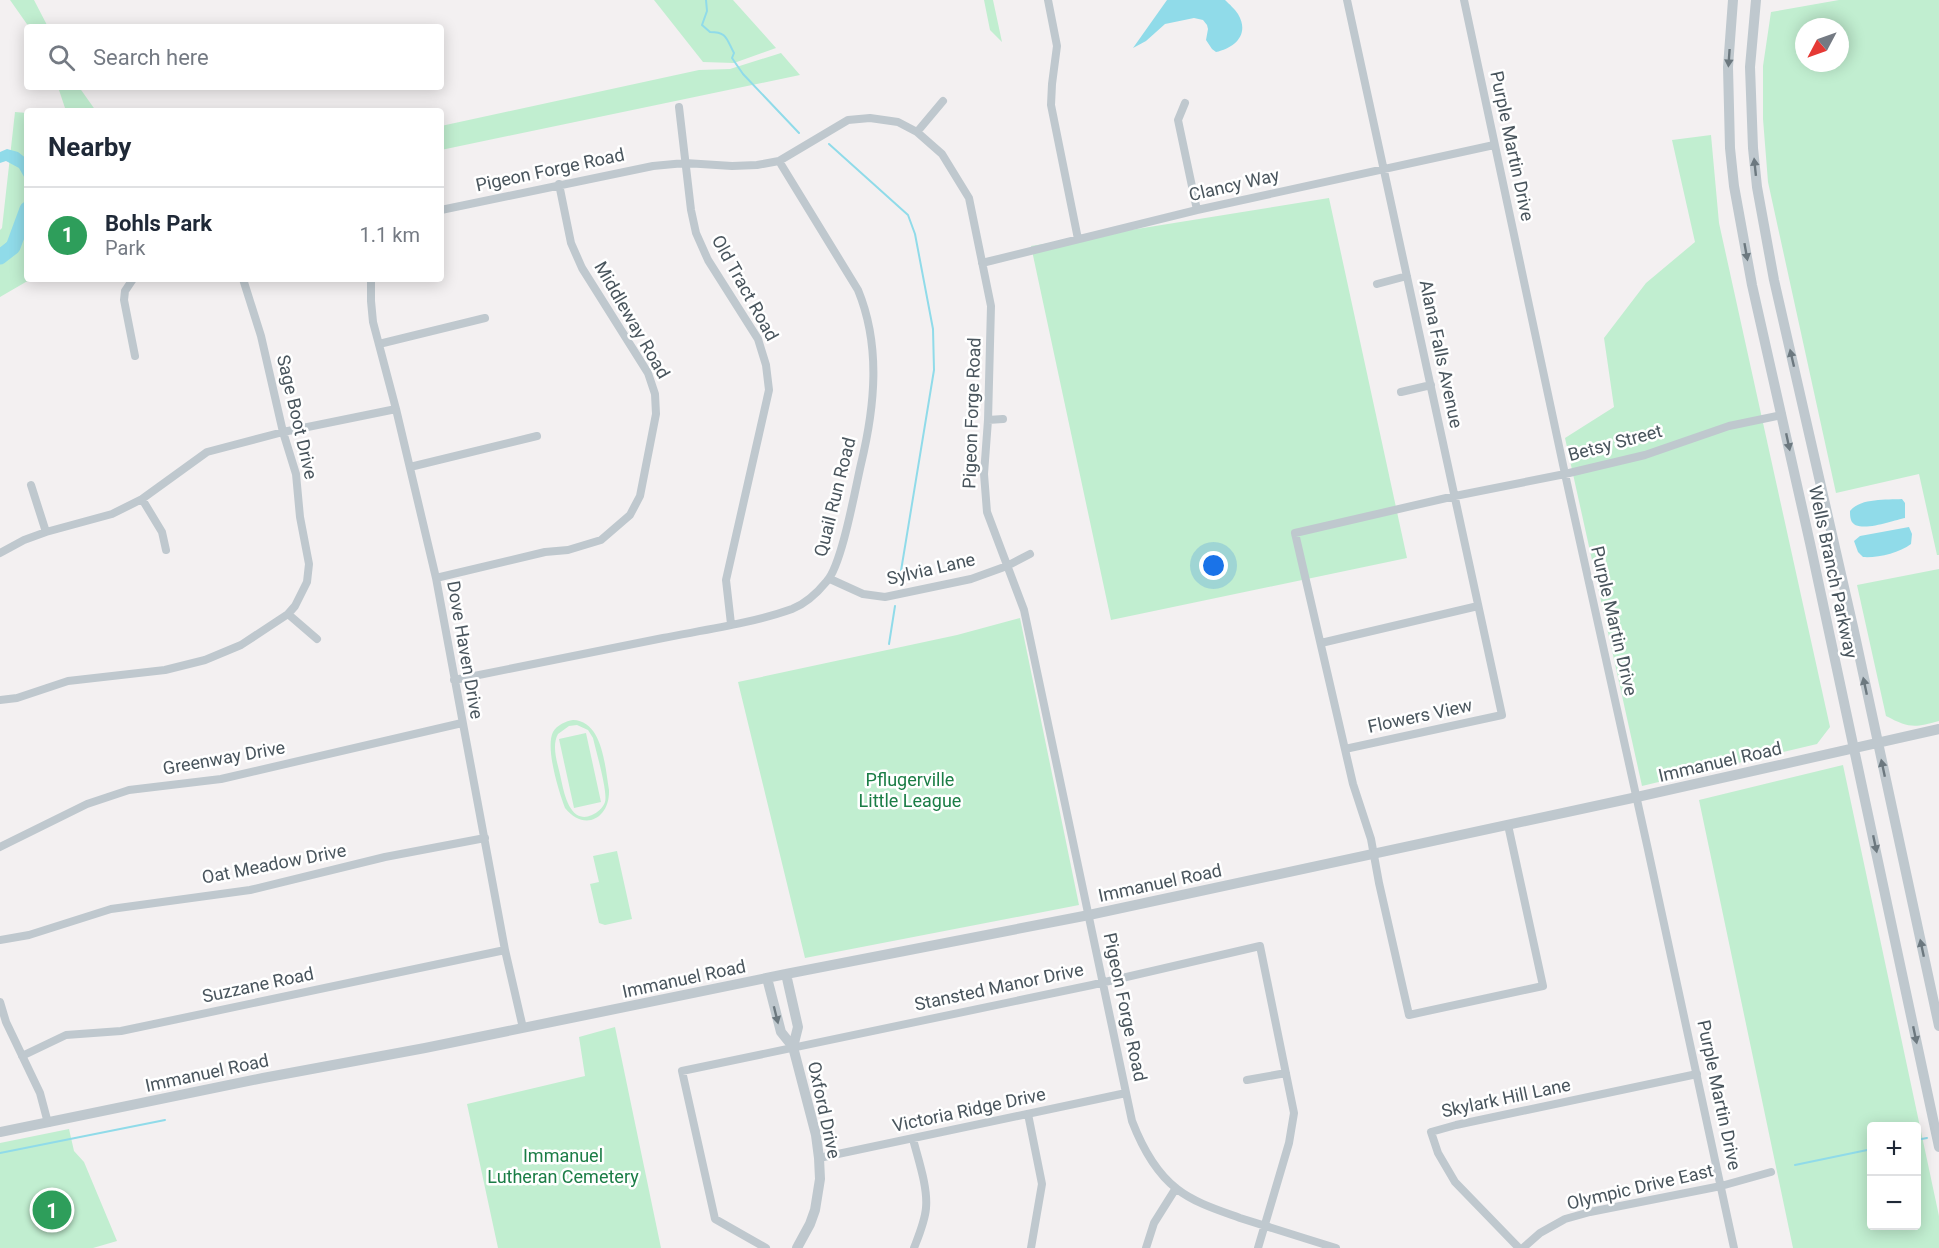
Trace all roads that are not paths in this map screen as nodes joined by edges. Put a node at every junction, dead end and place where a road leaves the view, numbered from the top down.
1 (1048, 0) edge
2 (1347, 0) edge
3 (1464, 0) edge
4 (1733, 0) edge
5 (1756, 0) edge
6 (943, 101) dead end
7 (1185, 103) dead end
8 (679, 107) dead end
9 (917, 132) junction
10 (1494, 145) junction
11 (779, 161) junction
12 (686, 163) junction
13 (1384, 168) junction
14 (559, 184) junction
15 (444, 209) edge
16 (1197, 210) junction
17 (1078, 239) junction
18 (982, 263) junction
19 (1407, 276) junction
20 (131, 282) edge
21 (244, 282) edge
22 (372, 282) edge
23 (1377, 284) dead end
24 (485, 318) dead end
25 (379, 344) junction
26 (135, 356) dead end
27 (1431, 385) junction
28 (1401, 392) dead end
29 (396, 409) junction
30 (1782, 415) junction
31 (1003, 419) dead end
32 (988, 420) junction
33 (283, 432) junction
34 (537, 436) dead end
35 (410, 467) junction
36 (1565, 474) junction
37 (31, 485) dead end
38 (1455, 496) junction
39 (142, 499) junction
40 (46, 532) junction
41 (166, 550) dead end
42 (0, 553) edge
43 (1030, 554) dead end
44 (1006, 566) junction
45 (436, 578) junction
46 (830, 579) junction
47 (1478, 606) junction
48 (288, 614) junction
49 (731, 624) junction
50 (317, 639) dead end
51 (1321, 643) junction
52 (454, 680) junction
53 (0, 700) edge
54 (1502, 715) joint
55 (462, 723) junction
56 (1939, 729) edge
57 (1878, 743) junction
58 (1854, 748) junction
59 (1345, 749) junction
60 (1637, 797) junction
61 (1509, 825) junction
62 (485, 838) junction
63 (0, 847) edge
64 (1374, 854) junction
65 (1089, 915) junction
66 (0, 940) edge
67 (505, 950) junction
68 (786, 974) junction
69 (767, 978) junction
70 (1103, 982) junction
71 (0, 1002) edge
72 (1939, 1026) edge
73 (523, 1028) junction
74 (793, 1047) junction
75 (22, 1056) junction
76 (1286, 1073) junction
77 (1697, 1074) junction
78 (1247, 1080) dead end
79 (1126, 1093) junction
80 (1028, 1114) junction
81 (48, 1123) junction
82 (0, 1132) edge
83 (1938, 1134) edge
84 (913, 1139) junction
85 (1939, 1147) edge
86 (819, 1158) junction
87 (1771, 1172) dead end
88 (1721, 1185) junction
89 (1176, 1188) junction
90 (1263, 1226) junction
91 (766, 1248) edge
92 (797, 1248) edge
93 (914, 1248) edge
94 (1031, 1248) edge
95 (1146, 1248) edge
96 (1258, 1248) edge
97 (1336, 1248) edge
98 (1521, 1248) edge
99 (1734, 1248) edge

1 - 17 street
2 - 13 street, Alana Falls Avenue
3 - 10 street, Purple Martin Drive
4 -> 30 street, Wells Branch Parkway
57 -> 5 street, Wells Branch Parkway
6 - 9 street
7 - 16 street
8 - 12 street, Old Tract Road
9 - 11 street, Pigeon Forge Road
9 - 18 street, Pigeon Forge Road
10 - 13 street, Clancy Way
10 - 36 street, Purple Martin Drive
11 - 12 street, Pigeon Forge Road
11 - 46 street, Quail Run Road
12 - 14 street, Pigeon Forge Road
12 - 49 street, Old Tract Road
13 - 16 street, Clancy Way
13 - 19 street, Alana Falls Avenue
14 - 15 street, Pigeon Forge Road
14 - 45 street, Middleway Road
16 - 17 street, Clancy Way
17 - 18 street, Clancy Way
18 - 32 street, Pigeon Forge Road
19 - 23 street
19 - 27 street, Alana Falls Avenue
20 - 26 street
21 - 33 street, Sage Boot Drive
22 - 25 street, Dove Haven Drive
24 - 25 street
25 - 29 street, Dove Haven Drive
27 - 28 street
27 - 38 street, Alana Falls Avenue
29 - 33 street
29 - 35 street, Dove Haven Drive
30 - 36 street, Betsy Street
30 -> 58 street, Wells Branch Parkway
31 - 32 street
32 - 44 street, Pigeon Forge Road
33 - 39 street
33 - 48 street, Sage Boot Drive
34 - 35 street
35 - 45 street, Dove Haven Drive
36 - 38 street, Betsy Street
36 - 60 street, Purple Martin Drive
37 - 40 street
38 - 47 street, Alana Falls Avenue
38 - 51 street, Betsy Street
39 - 40 street
39 - 41 street
40 - 42 street
43 - 44 street, Sylvia Lane
44 - 46 street, Sylvia Lane
44 - 65 street, Pigeon Forge Road
45 - 52 street, Dove Haven Drive
46 - 49 street, Quail Run Road
47 - 51 street
47 - 54 street, Alana Falls Avenue
48 - 50 street
48 - 53 street, Sage Boot Drive
49 - 52 street, Quail Run Road
51 - 59 street
52 - 55 street, Dove Haven Drive
54 - 59 street, Flowers View
55 - 62 street, Dove Haven Drive
55 - 63 street, Greenway Drive
56 - 57 street, Immanuel Road
57 - 58 street, Immanuel Road
72 -> 57 street, Wells Branch Parkway
58 - 60 street, Immanuel Road
58 -> 83 street, Wells Branch Parkway
59 - 64 street
60 - 61 street, Immanuel Road
60 - 77 street, Purple Martin Drive
61 - 64 street, Immanuel Road
61 - 64 street
62 - 66 street, Oat Meadow Drive
62 - 67 street, Dove Haven Drive
64 - 65 street, Immanuel Road
65 - 68 street, Immanuel Road
65 - 70 street, Pigeon Forge Road
67 - 73 street, Dove Haven Drive
67 - 75 street, Suzzane Road
68 - 69 street, Immanuel Road
68 - 74 street
69 - 73 street, Immanuel Road
69 -> 74 street
70 - 74 street, Stansted Manor Drive
70 - 76 street, Stansted Manor Drive
70 - 79 street, Pigeon Forge Road
71 - 75 street
73 - 81 street, Immanuel Road
74 - 86 street, Oxford Drive
74 - 91 street, Stansted Manor Drive
75 - 81 street
76 - 78 street
76 - 90 street, Stansted Manor Drive
77 - 88 street, Purple Martin Drive
77 - 98 street, Skylark Hill Lane
79 - 80 street, Victoria Ridge Drive
79 - 89 street, Pigeon Forge Road
80 - 84 street, Victoria Ridge Drive
80 - 94 street
81 - 82 street, Immanuel Road
83 - 85 street, Wells Branch Parkway
84 - 86 street, Victoria Ridge Drive
84 - 93 street
86 - 92 street, Oxford Drive
87 - 88 street, Olympic Drive East
88 - 98 street, Olympic Drive East
88 - 99 street, Purple Martin Drive
89 - 90 street, Pigeon Forge Road
89 - 95 street
90 - 96 street, Stansted Manor Drive
90 - 97 street, Pigeon Forge Road

